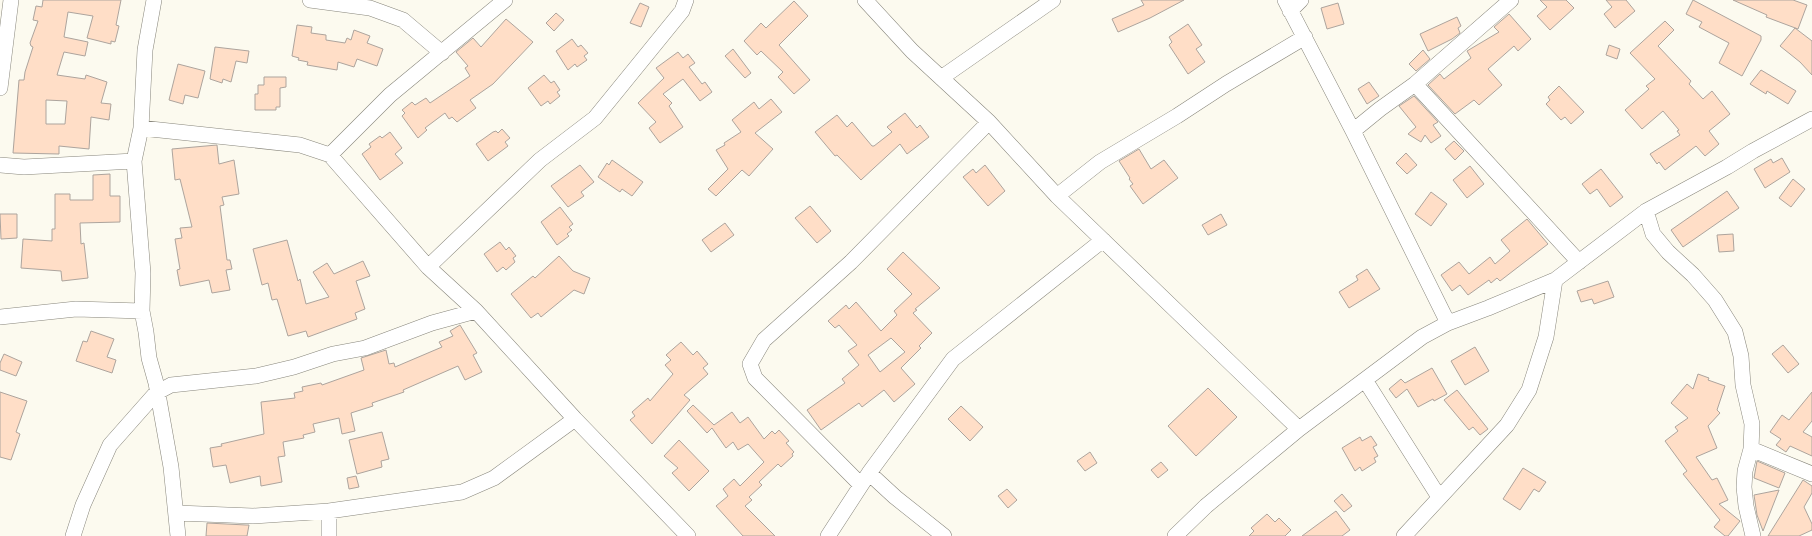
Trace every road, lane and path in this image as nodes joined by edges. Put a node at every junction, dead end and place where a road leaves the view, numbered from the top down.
1 (154, 0) edge
2 (310, 0) edge
3 (505, 0) edge
4 (686, 0) edge
5 (865, 0) edge
6 (1053, 0) edge
7 (1302, 0) edge
8 (1511, 0) edge
9 (7, 2) edge
10 (1288, 5) edge
11 (1305, 37) junction
12 (442, 54) junction
13 (941, 78) junction
14 (1415, 84) junction
15 (0, 88) edge
16 (1812, 119) edge
17 (989, 122) junction
18 (141, 128) junction
19 (1353, 131) junction
20 (330, 155) junction
21 (134, 161) junction
22 (0, 165) edge
23 (1057, 196) junction
24 (1646, 211) junction
25 (1103, 240) junction
26 (1579, 262) junction
27 (428, 267) junction
28 (1555, 280) junction
29 (142, 311) junction
30 (476, 311) junction
31 (0, 317) edge
32 (1448, 323) junction
33 (1365, 380) junction
34 (156, 393) junction
35 (575, 419) junction
36 (1299, 429) junction
37 (1751, 449) junction
38 (869, 473) junction
39 (1812, 474) edge
40 (861, 485) junction
41 (1439, 497) junction
42 (329, 511) junction
43 (177, 513) junction
44 (73, 536) edge
45 (178, 536) edge
46 (329, 536) edge
47 (688, 536) edge
48 (828, 536) edge
49 (944, 536) edge
50 (1175, 536) edge
51 (1404, 536) edge
52 (1753, 536) edge

1 - 18 street
2 - 12 street
3 - 12 street
4 - 27 street
5 - 13 street
6 - 13 street
7 - 10 street
8 - 14 street
9 - 15 street
10 - 11 street
11 - 19 street
11 - 23 street
12 - 20 street
13 - 17 street
14 - 19 street
14 - 26 street
16 - 24 street
17 - 23 street
17 - 40 street
18 - 20 street
18 - 21 street
19 - 32 street
20 - 27 street
21 - 22 street
21 - 29 street
23 - 25 street
24 - 26 street
24 - 37 street
25 - 36 street
25 - 38 street
26 - 28 street
27 - 30 street
28 - 32 street
28 - 41 street
29 - 31 street
29 - 34 street
30 - 34 street
30 - 35 street
32 - 33 street
33 - 36 street
33 - 41 street
34 - 43 street
34 - 44 street
35 - 42 street
35 - 47 street
36 - 50 street
37 - 39 street
37 - 52 street
38 - 40 street
38 - 49 street
40 - 48 street
41 - 51 street
42 - 43 street
42 - 46 street
43 - 45 street

